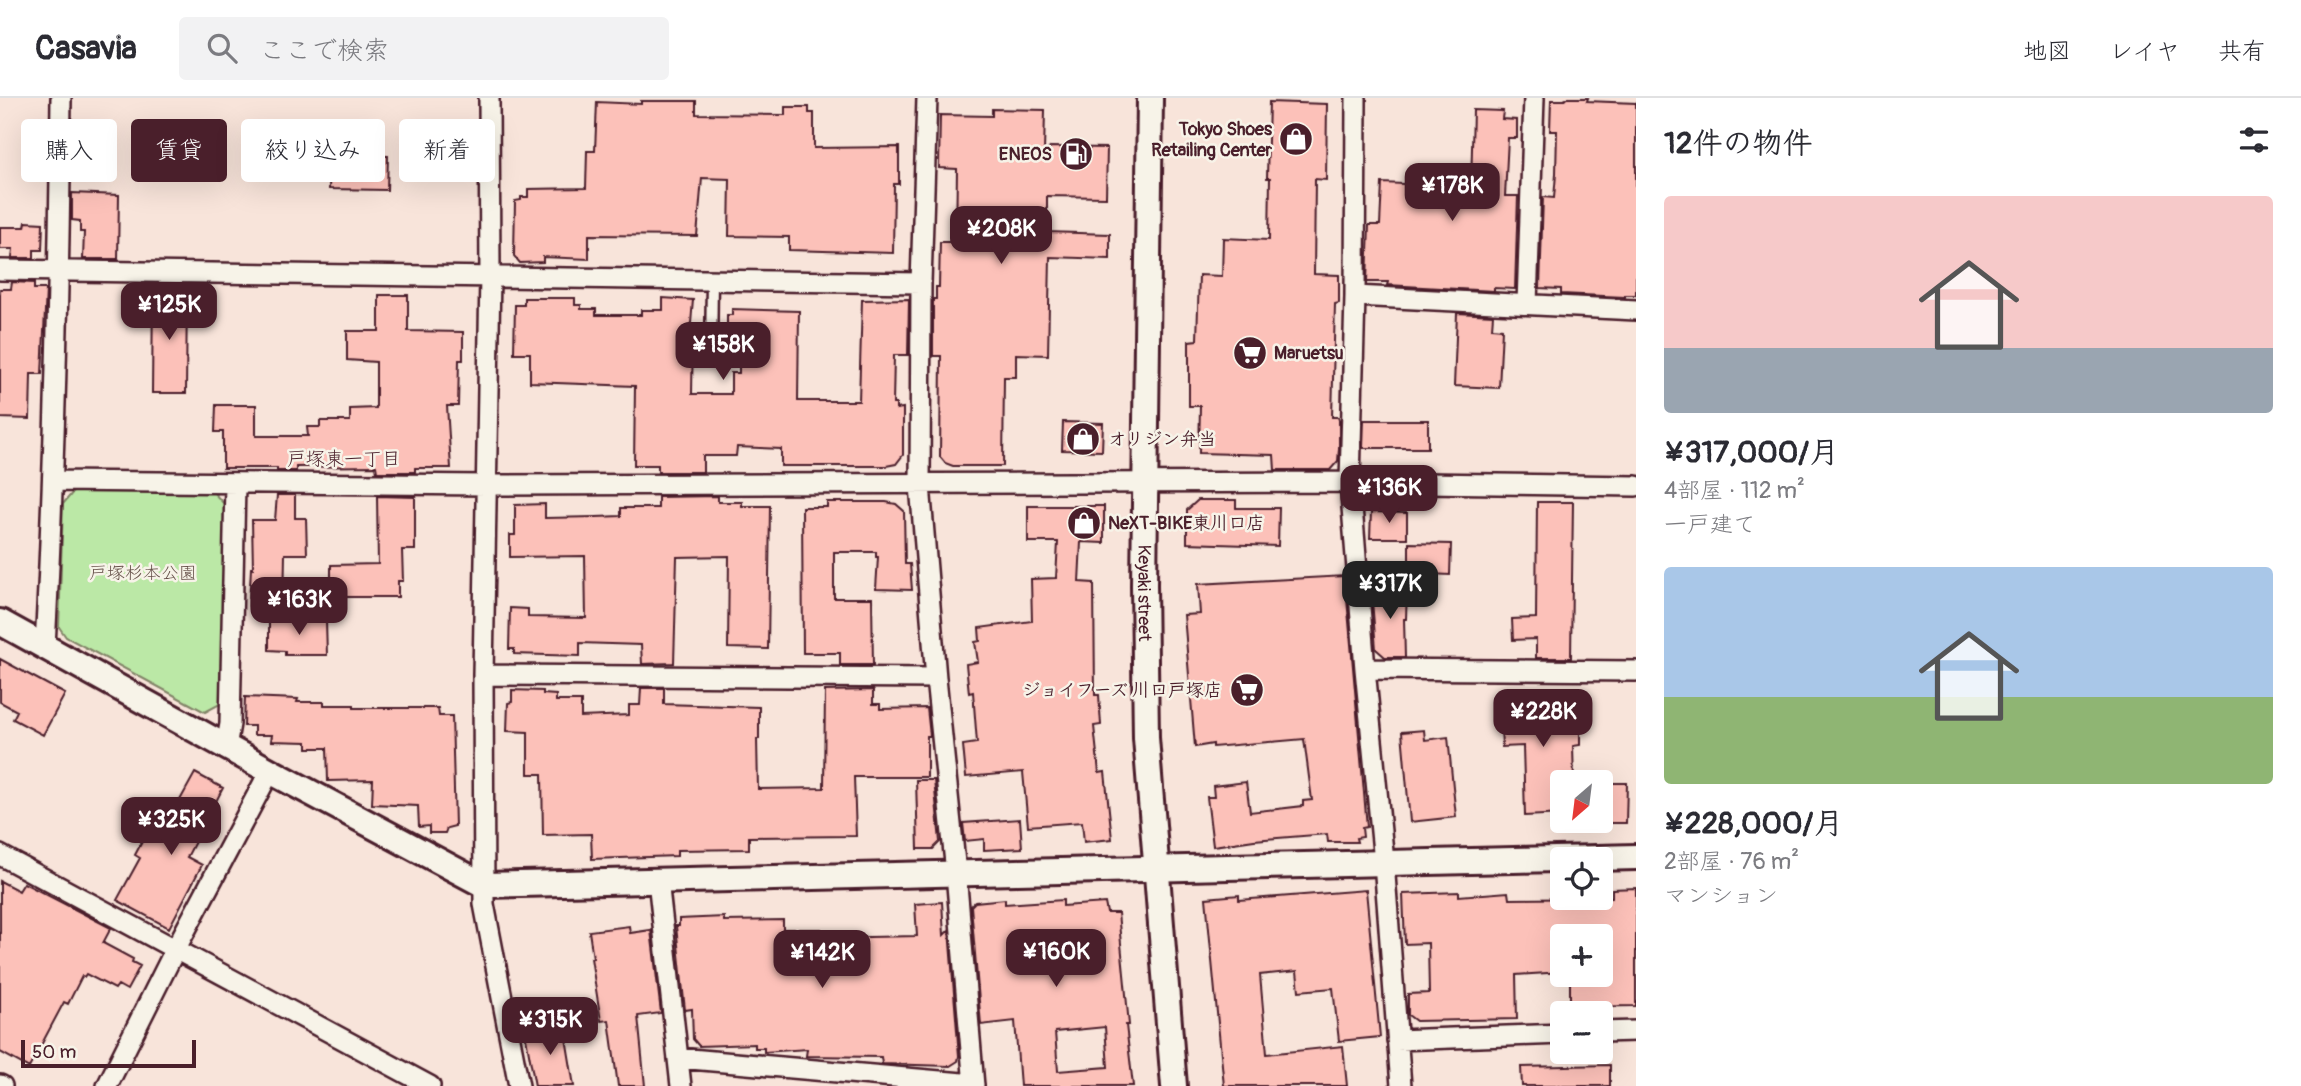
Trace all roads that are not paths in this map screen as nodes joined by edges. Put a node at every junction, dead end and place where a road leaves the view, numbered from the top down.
1 (61, 98) edge
2 (489, 98) edge
3 (927, 98) edge
4 (1150, 98) edge
5 (1356, 98) edge
6 (1534, 98) edge
7 (0, 270) edge
8 (59, 270) junction
9 (490, 275) junction
10 (712, 279) junction
11 (921, 283) junction
12 (1355, 296) junction
13 (1527, 304) junction
14 (1636, 310) edge
15 (711, 358) dead end
16 (54, 481) junction
17 (1350, 482) junction
18 (235, 484) junction
19 (1146, 484) junction
20 (486, 485) junction
21 (920, 485) junction
22 (1636, 486) edge
23 (0, 622) edge
24 (45, 646) junction
25 (1365, 669) junction
26 (1636, 671) edge
27 (483, 676) junction
28 (936, 678) junction
29 (226, 747) junction
30 (270, 771) junction
31 (0, 855) edge
32 (1636, 857) edge
33 (1384, 862) junction
34 (1155, 867) junction
35 (956, 873) junction
36 (658, 880) junction
37 (484, 885) junction
38 (175, 950) junction
39 (1636, 1031) edge
40 (1613, 1032) edge
41 (1550, 1034) edge
42 (1397, 1040) junction
43 (679, 1058) junction
44 (974, 1085) edge
45 (107, 1086) edge
46 (430, 1086) edge
47 (519, 1086) edge
48 (681, 1086) edge
49 (1174, 1086) edge
50 (1401, 1086) edge

1 - 8 street
2 - 9 street
3 - 11 street
4 - 19 street, Keyaki street
5 - 12 street
6 - 13 street
7 - 8 street
8 - 9 street
8 - 16 street
9 - 10 street
9 - 20 street
10 - 11 street
10 - 15 lane
11 - 21 street
12 - 13 street
12 - 17 street
13 - 14 street
16 - 18 street
16 - 24 street
17 - 19 street
17 - 22 street
17 - 25 street
18 - 20 street
18 - 29 street
19 - 21 street
19 - 34 street, Keyaki street
20 - 21 street
20 - 27 street
21 - 28 street
23 - 24 street
24 - 29 street
25 - 26 street
25 - 33 street
27 - 28 street
27 - 37 street
28 - 35 street
29 - 30 street
30 - 37 street
30 - 38 street
31 - 38 street
32 - 33 street
33 - 34 street
33 - 42 street
34 - 35 street
34 - 49 street, Keyaki street
35 - 36 street
35 - 44 street
36 - 37 street
36 - 43 street
37 - 47 street
38 - 45 street
38 - 46 street
39 - 40 street
41 - 42 street
42 - 50 street
43 - 44 street
43 - 48 street

